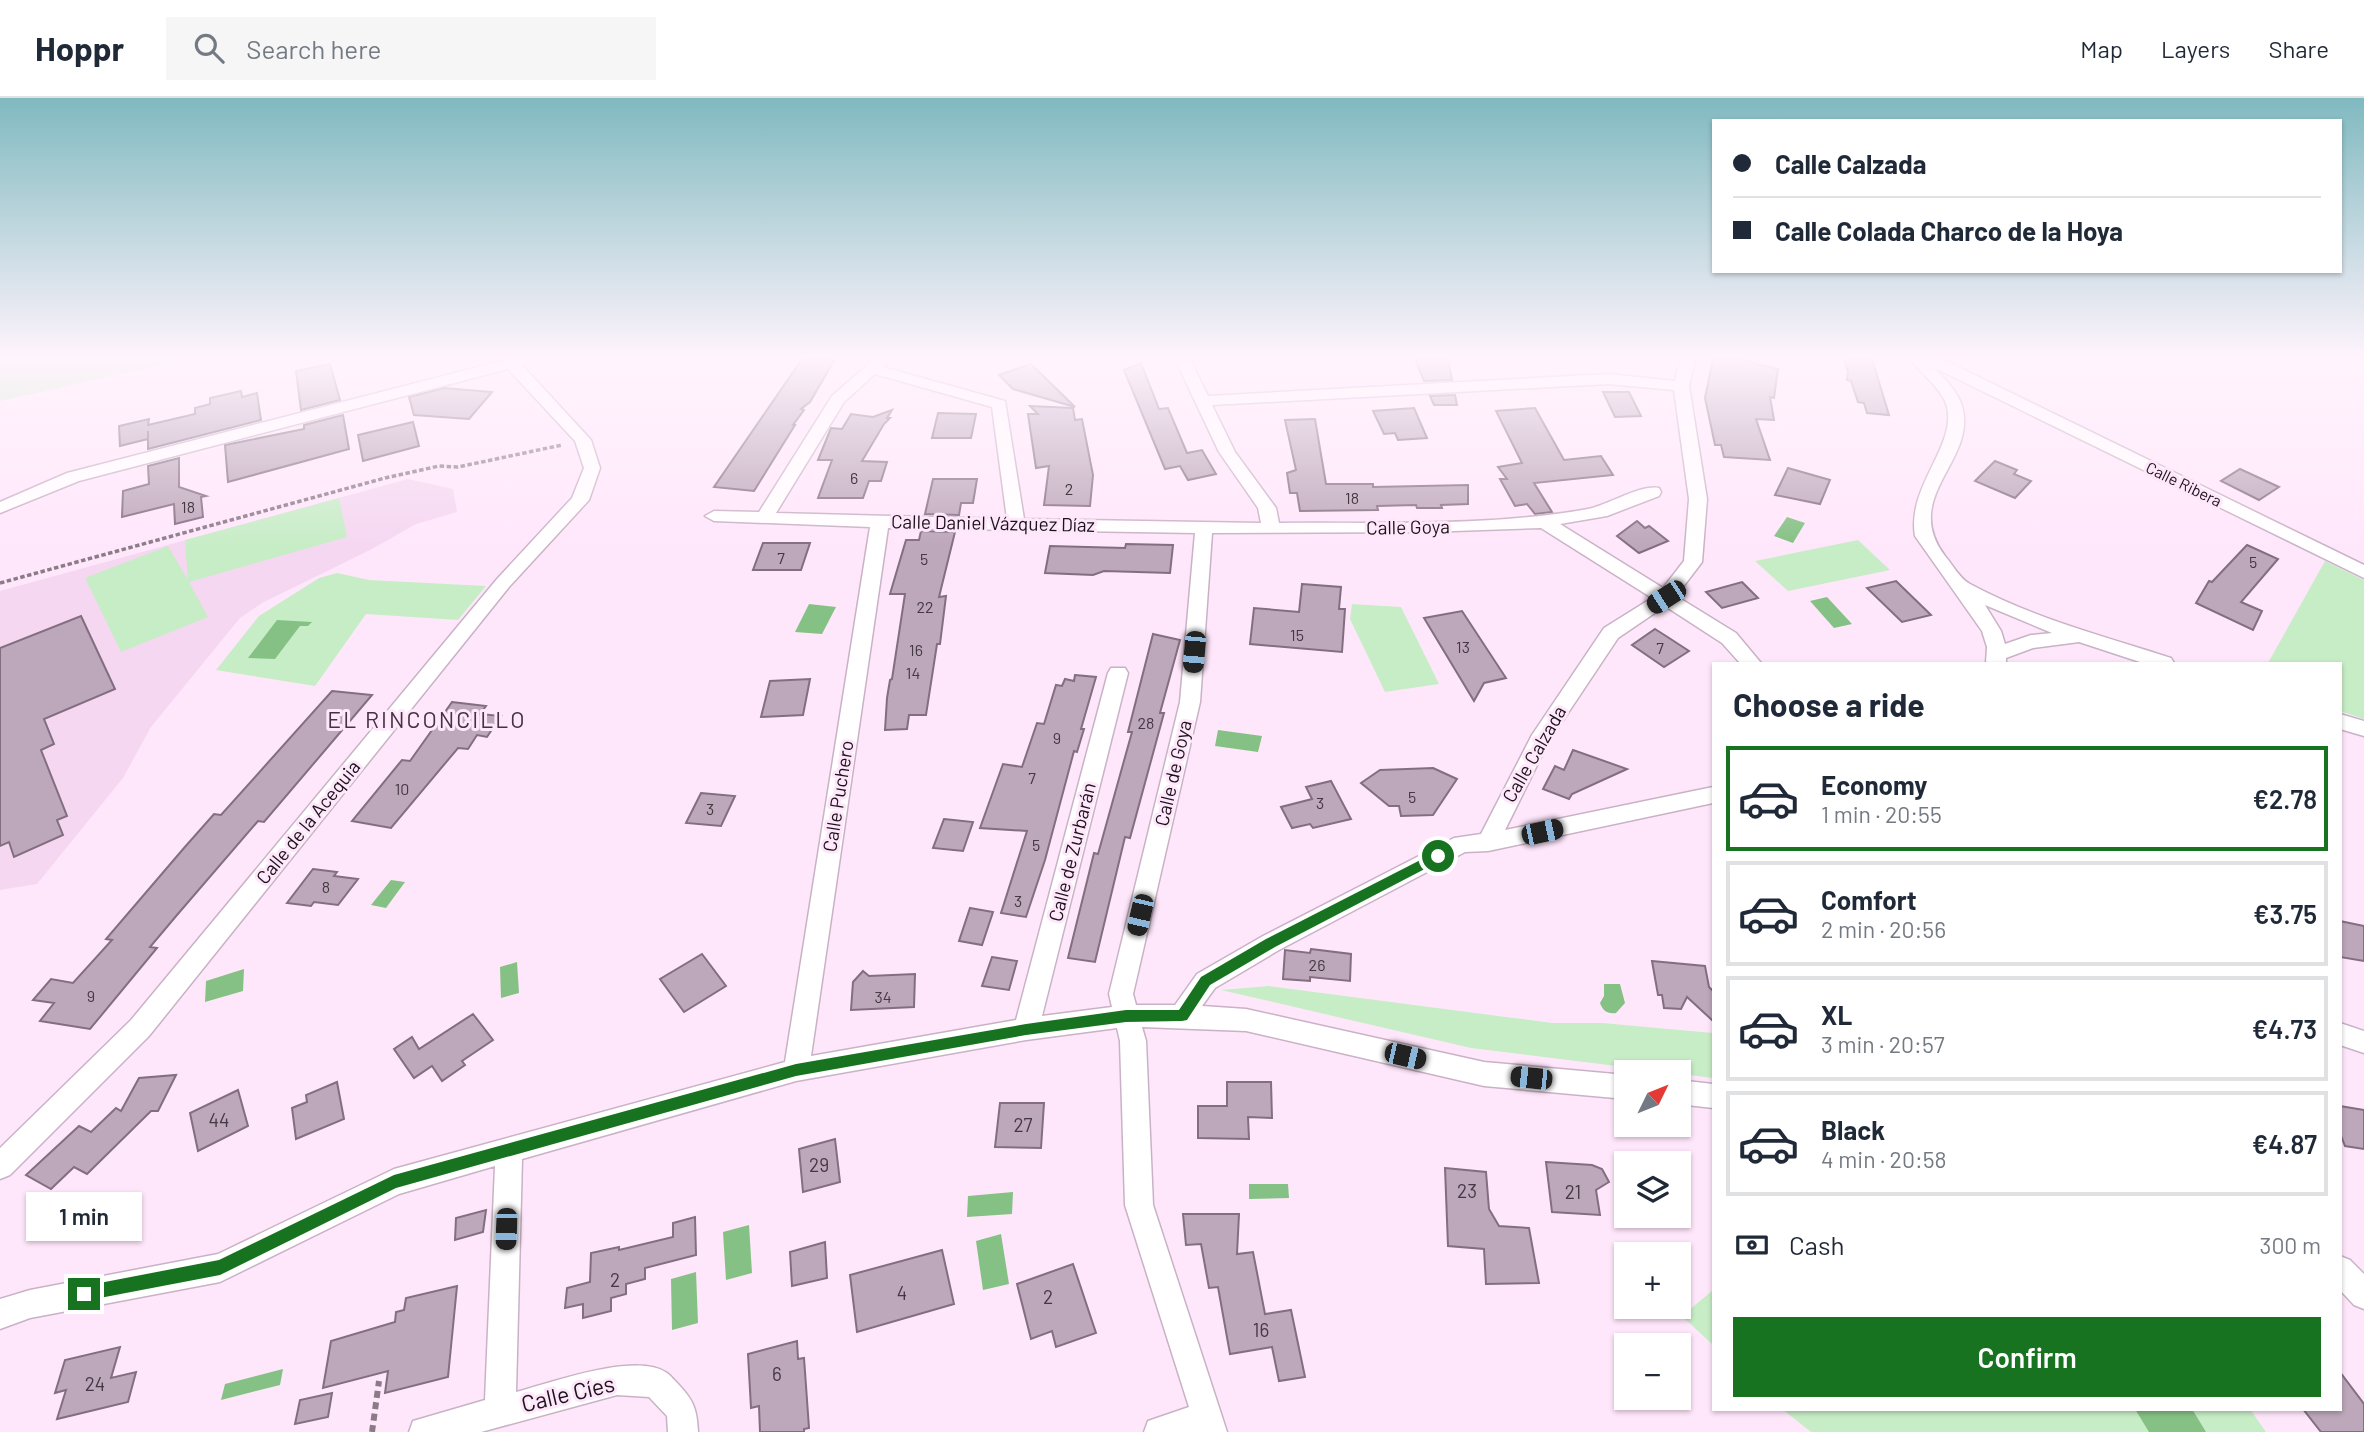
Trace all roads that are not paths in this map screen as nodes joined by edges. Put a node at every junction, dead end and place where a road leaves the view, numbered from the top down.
1 (290, 421) edge
2 (568, 421) edge
3 (824, 421) edge
4 (1001, 421) edge
5 (1211, 421) edge
6 (1686, 421) edge
7 (1956, 421) edge
8 (2057, 421) edge
9 (1653, 492) dead end
10 (0, 508) edge
11 (714, 516) dead end
12 (764, 518) junction
13 (880, 522) junction
14 (1544, 522) junction
15 (1016, 523) junction
16 (1204, 526) junction
17 (1272, 529) junction
18 (2364, 572) edge
19 (1964, 588) junction
20 (1666, 597) junction
21 (2082, 636) junction
22 (1997, 659) edge
23 (1750, 662) edge
24 (2161, 662) edge
25 (1118, 674) dead end
26 (2342, 722) edge
27 (2364, 729) edge
28 (1712, 796) edge
29 (1488, 842) junction
30 (1126, 1016) junction
31 (1182, 1016) junction
32 (1026, 1030) junction
33 (2342, 1035) edge
34 (2364, 1042) edge
35 (796, 1070) junction
36 (1614, 1086) edge
37 (1691, 1093) edge
38 (1712, 1096) edge
39 (509, 1152) junction
40 (0, 1166) edge
41 (2342, 1272) edge
42 (2364, 1295) edge
43 (0, 1314) edge
44 (500, 1410) junction
45 (1210, 1424) edge
46 (424, 1432) edge
47 (683, 1432) edge
48 (1159, 1432) edge

1 - 10 street
2 - 40 street, Calle de la Acequia
3 - 12 street
4 - 15 street
5 - 17 street
6 - 20 street, Calle Calzada
7 - 19 street
8 - 18 street, Calle Ribera
9 - 14 street, Calle Goya
11 - 12 street, Calle Daniel Vázquez Díaz
12 - 13 street, Calle Daniel Vázquez Díaz
13 - 15 street, Calle Daniel Vázquez Díaz
13 - 35 street, Calle Puchero
14 - 17 street, Calle Goya
14 - 20 street
15 - 16 street, Calle Daniel Vázquez Díaz
16 - 17 street, Calle Daniel Vázquez Díaz
16 - 30 street, Calle de Goya
19 - 21 street
19 - 22 street
20 - 23 street
20 - 29 street, Calle Calzada
21 - 22 street
21 - 24 street
25 - 32 street, Calle de Zurbarán
26 - 27 street
28 - 29 street
29 - 31 street
30 - 31 street
30 - 32 street
30 - 45 street, Calle de Goya
31 - 36 street
32 - 35 street
33 - 34 street
35 - 39 street
37 - 38 street
39 - 43 street
39 - 44 street
41 - 42 street
44 - 46 street, Calle Cíes
44 - 47 street, Calle Cíes
45 - 48 street

